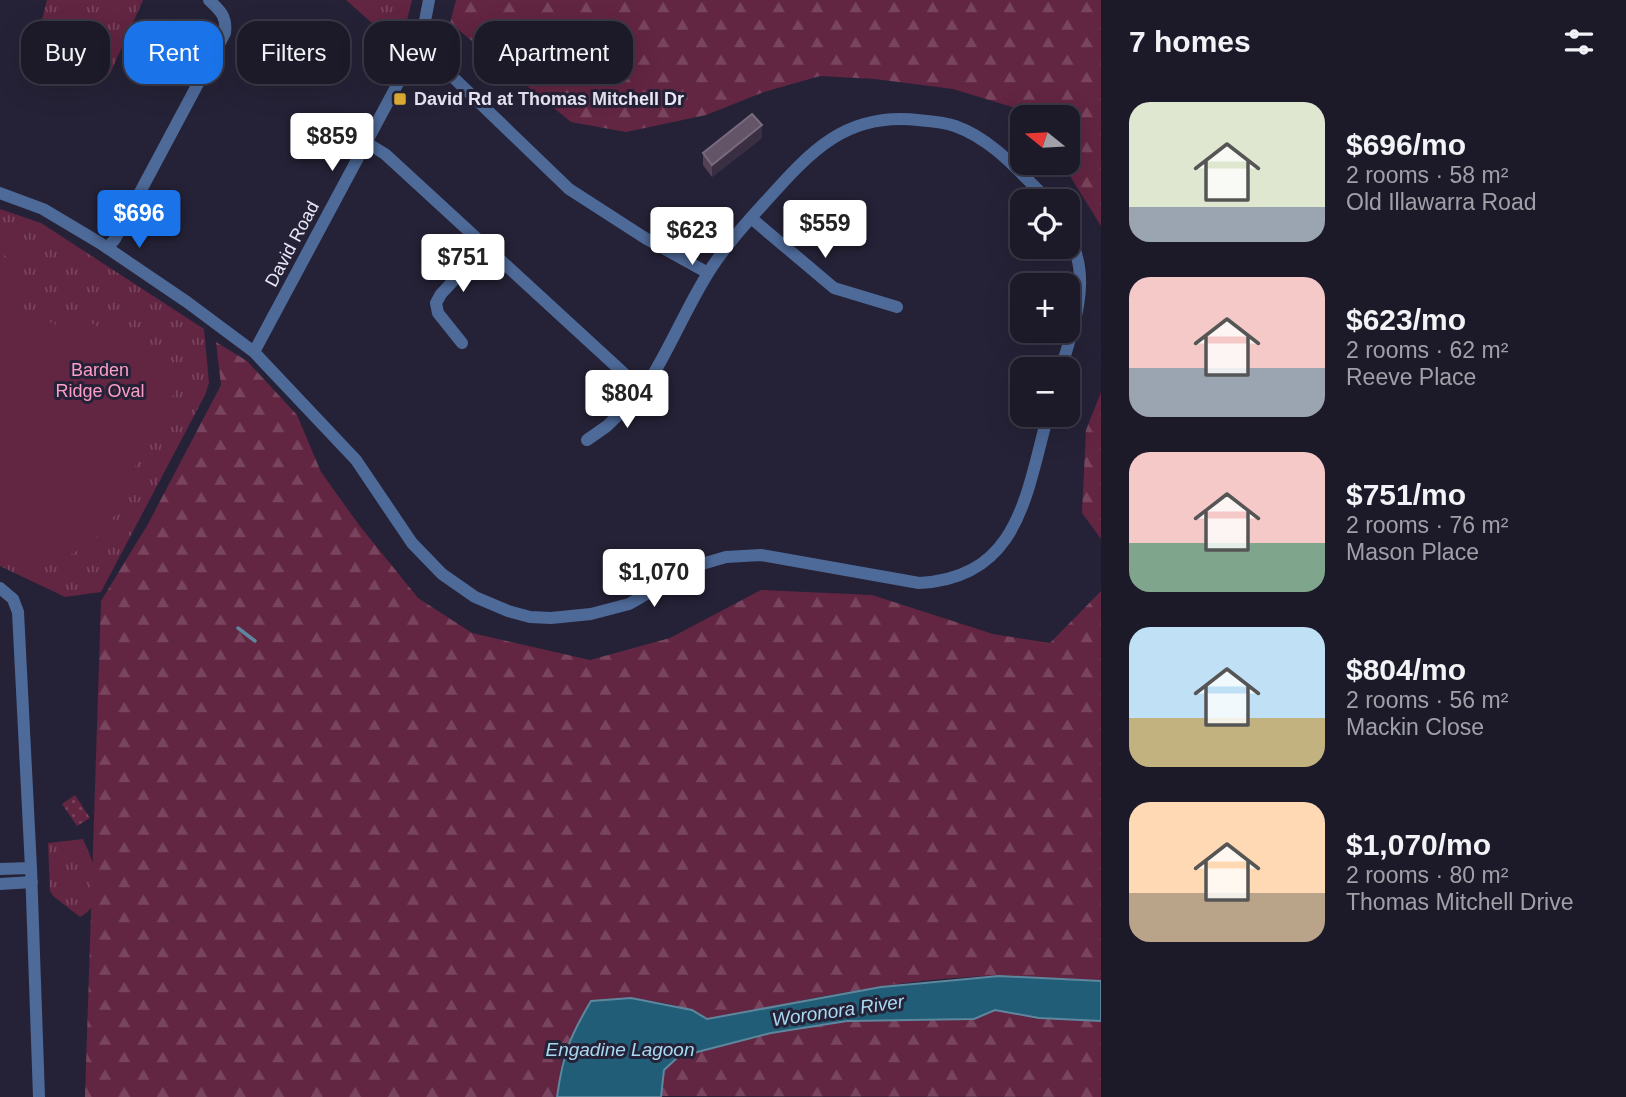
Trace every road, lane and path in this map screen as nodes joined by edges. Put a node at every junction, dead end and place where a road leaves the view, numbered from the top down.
1 (209, 0) edge
2 (429, 0) edge
3 (425, 21) edge
4 (397, 84) edge
5 (460, 84) edge
6 (367, 143) junction
7 (1037, 189) edge
8 (0, 193) edge
9 (751, 218) junction
10 (486, 246) junction
11 (107, 248) junction
12 (1078, 259) edge
13 (708, 273) junction
14 (897, 307) dead end
15 (462, 344) dead end
16 (254, 352) junction
17 (1064, 357) edge
18 (643, 391) junction
19 (1045, 427) edge
20 (587, 440) dead end
21 (0, 588) edge
22 (31, 868) junction
23 (0, 869) edge
24 (32, 882) junction
25 (0, 884) edge
26 (39, 1097) edge

1 - 11 street
2 - 3 street, David Road
4 - 6 street, David Road
5 - 13 street
6 - 10 street
6 - 16 street, David Road
7 - 9 street
8 - 11 street
9 - 13 street
9 - 14 street
10 - 15 street
10 - 18 street
11 - 16 street
12 - 17 street
13 - 18 street
16 - 19 street
18 - 20 street
21 - 22 street
22 - 23 street
22 - 24 street
24 - 25 street
24 - 26 street

